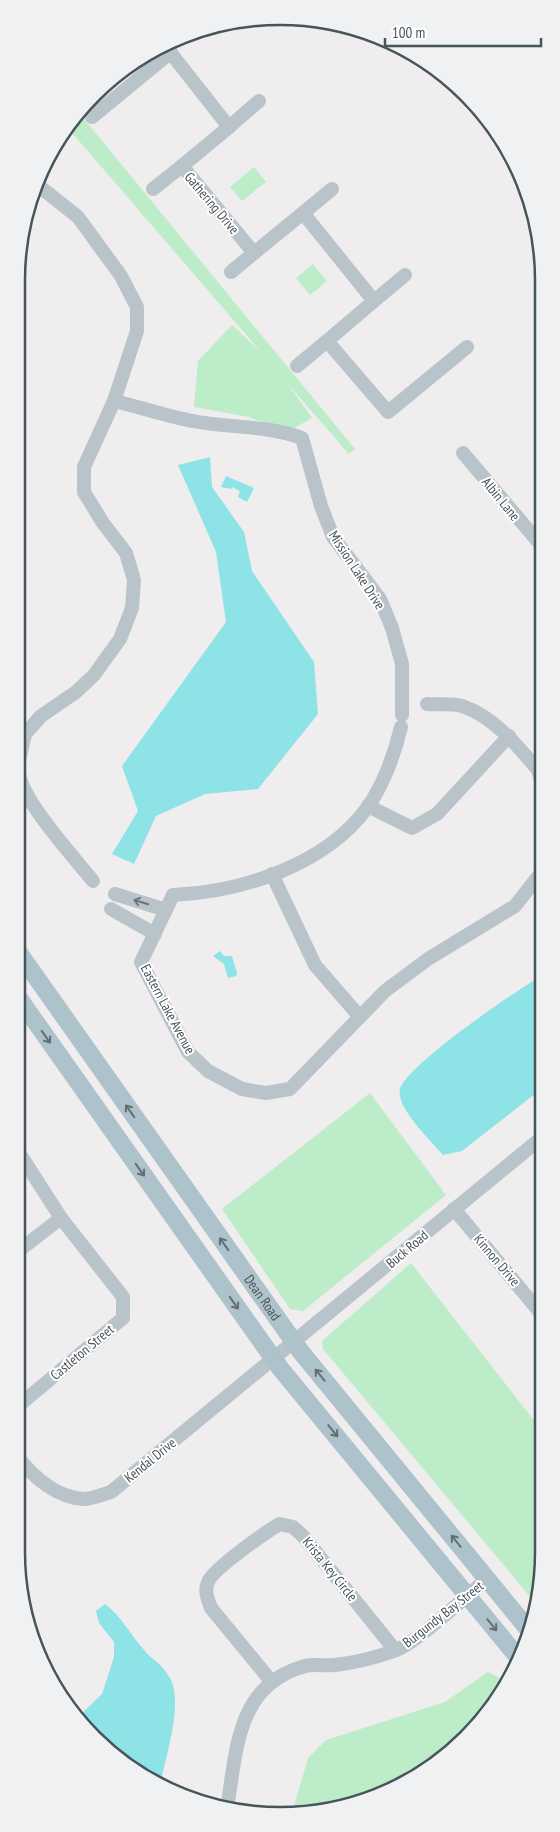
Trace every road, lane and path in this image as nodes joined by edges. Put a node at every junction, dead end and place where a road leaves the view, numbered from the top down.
1 (168, 50) edge
2 (167, 51) edge
3 (259, 101) dead end
4 (92, 117) dead end
5 (228, 127) junction
6 (182, 166) junction
7 (42, 188) edge
8 (154, 189) dead end
9 (332, 189) dead end
10 (303, 213) junction
11 (254, 253) junction
12 (231, 272) dead end
13 (405, 275) dead end
14 (374, 301) junction
15 (327, 341) junction
16 (467, 347) dead end
17 (297, 366) dead end
18 (114, 401) junction
19 (463, 453) dead end
20 (535, 538) edge
21 (427, 704) dead end
22 (401, 721) joint
23 (25, 734) edge
24 (509, 736) junction
25 (535, 766) edge
26 (25, 790) edge
27 (368, 806) junction
28 (272, 874) junction
29 (535, 880) edge
30 (93, 881) dead end
31 (115, 894) dead end
32 (111, 909) dead end
33 (166, 910) junction
34 (154, 934) junction
35 (25, 961) edge
36 (25, 1007) edge
37 (360, 1017) junction
38 (535, 1142) edge
39 (25, 1162) edge
40 (454, 1210) junction
41 (61, 1218) junction
42 (25, 1246) edge
43 (535, 1304) edge
44 (294, 1342) junction
45 (274, 1359) junction
46 (25, 1400) edge
47 (25, 1466) edge
48 (487, 1579) junction
49 (467, 1595) junction
50 (524, 1624) edge
51 (395, 1650) junction
52 (515, 1653) edge
53 (271, 1680) junction
54 (228, 1802) edge

1 - 5 street
2 - 4 street
3 - 5 street, Gathering Drive
5 - 6 street, Gathering Drive
6 - 8 street
6 - 11 street, Gathering Drive
7 - 18 street
9 - 10 street
10 - 11 street
10 - 14 street
11 - 12 street
13 - 14 street
14 - 15 street
15 - 16 street
15 - 17 street
18 - 22 street, Mission Lake Drive
18 - 23 street
19 - 20 street, Albin Lane
21 - 24 street
22 - 27 street, Eastern Lake Avenue
24 - 25 street
24 - 27 street
26 - 30 street
27 - 28 street, Eastern Lake Avenue
28 - 33 street, Eastern Lake Avenue
28 - 37 street
29 - 37 street, Eastern Lake Avenue
33 -> 31 street
32 - 34 street
33 - 34 street, Eastern Lake Avenue
34 - 37 street, Eastern Lake Avenue
44 -> 35 main road, Dean Road
36 -> 45 main road, Dean Road
38 - 40 street, Buck Road
39 - 41 street, Castleton Street
40 - 43 street, Kinnon Drive
40 - 44 street, Buck Road
41 - 42 street
41 - 46 street, Castleton Street
44 - 45 street, Buck Road
48 -> 44 main road, Dean Road
45 - 47 street, Kendal Drive
45 -> 49 main road, Dean Road
48 - 49 street, Burgundy Bay Street
48 - 50 main road, Dean Road
49 - 51 street, Burgundy Bay Street
49 -> 52 main road, Dean Road
51 - 53 street, Burgundy Bay Street
51 - 53 street, Krista Key Circle
53 - 54 street, Burgundy Bay Street

